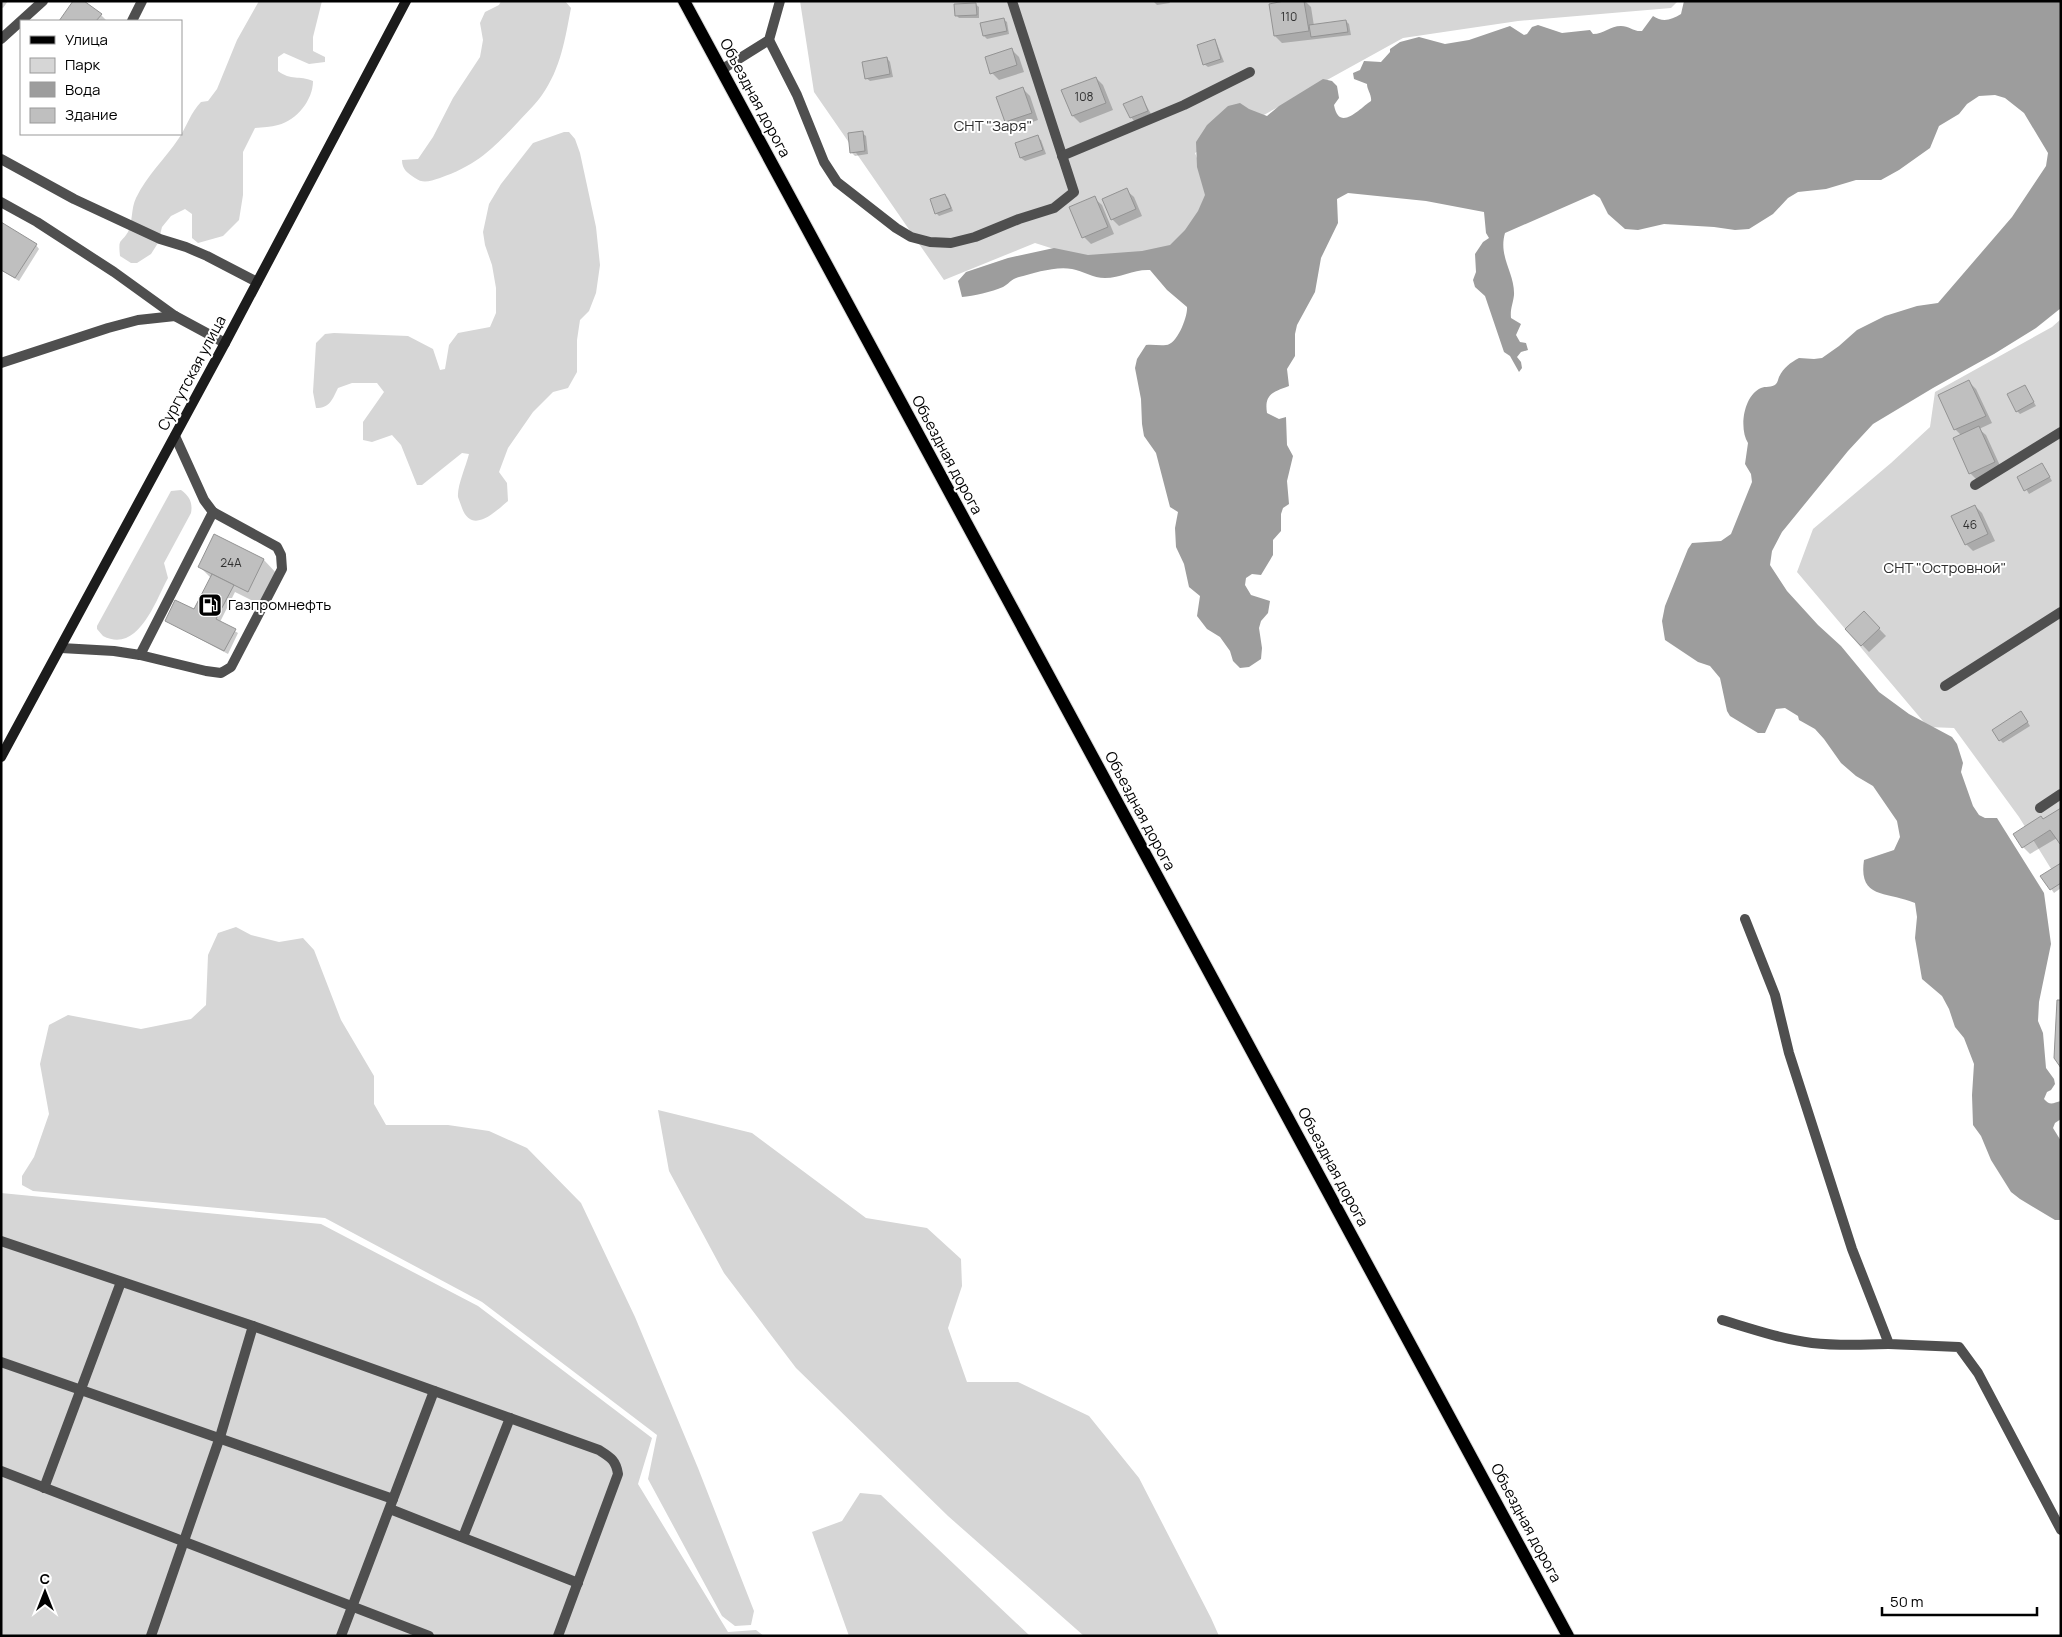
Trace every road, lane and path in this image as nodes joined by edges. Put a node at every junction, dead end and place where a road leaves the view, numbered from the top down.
1 (43, 1) edge
2 (142, 1) edge
3 (406, 1) edge
4 (684, 1) edge
5 (780, 1) edge
6 (1012, 1) edge
7 (23, 20) edge
8 (132, 20) edge
9 (20, 22) edge
10 (1, 40) edge
11 (769, 40) junction
12 (721, 70) junction
13 (1250, 72) dead end
14 (1062, 156) junction
15 (1, 159) edge
16 (1, 202) edge
17 (257, 282) junction
18 (175, 316) junction
19 (226, 343) junction
20 (1, 363) edge
21 (2061, 432) edge
22 (175, 436) junction
23 (1975, 485) dead end
24 (213, 512) junction
25 (2061, 612) edge
26 (62, 648) junction
27 (140, 656) junction
28 (1945, 686) dead end
29 (1, 757) edge
30 (2061, 794) edge
31 (2040, 808) dead end
32 (1745, 920) dead end
33 (1, 1241) edge
34 (121, 1282) junction
35 (1722, 1320) dead end
36 (253, 1326) junction
37 (1889, 1344) junction
38 (1, 1362) edge
39 (81, 1390) junction
40 (434, 1391) junction
41 (510, 1418) junction
42 (220, 1437) junction
43 (1, 1471) edge
44 (44, 1488) junction
45 (391, 1504) junction
46 (2061, 1530) edge
47 (463, 1537) junction
48 (184, 1541) junction
49 (578, 1583) junction
50 (352, 1606) junction
51 (151, 1636) edge
52 (341, 1636) edge
53 (429, 1636) edge
54 (558, 1636) edge
55 (1568, 1636) edge

1 - 7 lane
2 - 8 lane
3 - 17 main road, Сургутская улица
4 - 12 main road, Объездная дорога
5 - 11 lane
6 - 14 lane
9 - 10 lane
11 - 12 lane
11 - 14 lane
12 - 55 main road, Объездная дорога
13 - 14 lane
15 - 17 lane
16 - 18 lane
17 - 19 main road, Сургутская улица
18 - 19 lane
18 - 20 lane
19 - 22 main road, Сургутская улица
21 - 23 lane
22 - 24 lane
22 - 26 main road, Сургутская улица
24 - 27 lane
24 - 27 lane
25 - 28 lane
26 - 27 lane
26 - 29 main road, Сургутская улица
30 - 31 lane
32 - 37 lane
33 - 34 lane
34 - 36 lane
34 - 39 lane
35 - 37 lane
36 - 40 lane
36 - 42 lane
37 - 46 lane
38 - 39 lane
39 - 42 lane
39 - 44 lane
40 - 41 lane
40 - 45 lane
41 - 47 lane
41 - 49 lane
42 - 45 lane
42 - 48 lane
43 - 44 lane
44 - 48 lane
45 - 47 lane
45 - 50 lane
47 - 49 lane
48 - 50 lane
48 - 51 lane
49 - 54 lane
50 - 52 lane
50 - 53 lane

